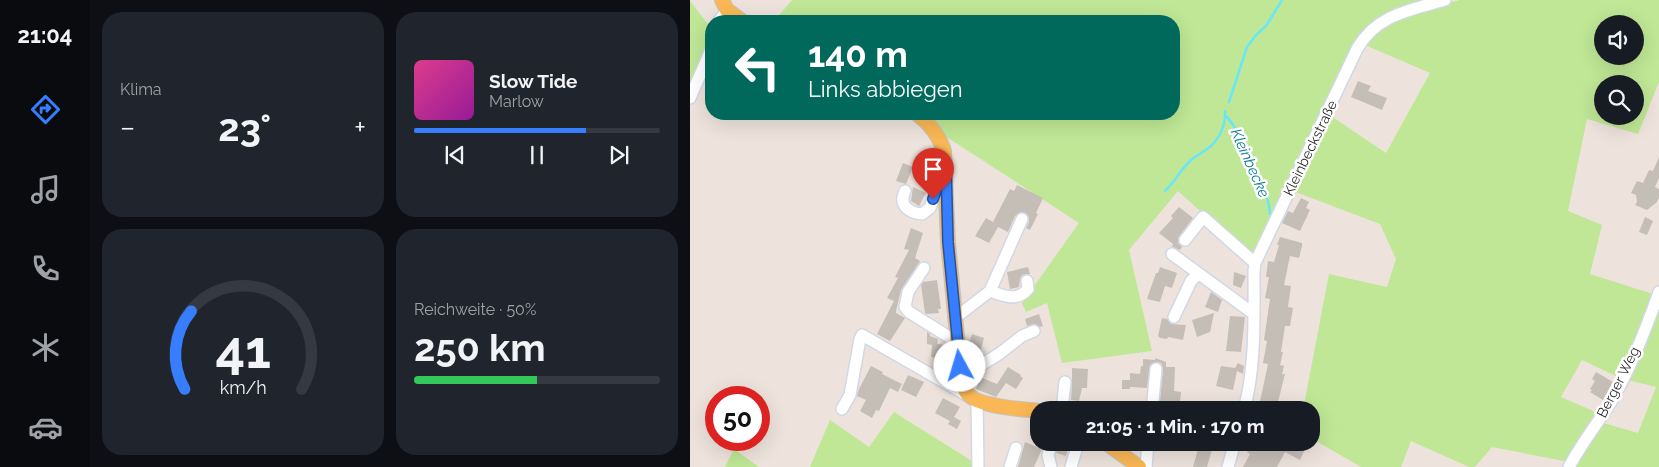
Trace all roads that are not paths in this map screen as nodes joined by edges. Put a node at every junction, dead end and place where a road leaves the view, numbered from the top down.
1 (1445, 0) edge
2 (705, 64) edge
3 (690, 98) edge
4 (924, 120) edge
5 (946, 165) junction
6 (905, 191) dead end
7 (1022, 219) dead end
8 (1185, 240) dead end
9 (1172, 254) dead end
10 (1256, 263) junction
11 (924, 268) dead end
12 (1198, 274) junction
13 (1027, 281) dead end
14 (990, 291) junction
15 (1659, 292) edge
16 (1254, 314) junction
17 (1174, 317) dead end
18 (955, 318) junction
19 (1034, 331) dead end
20 (958, 342) junction
21 (1156, 369) dead end
22 (961, 376) junction
23 (1065, 382) dead end
24 (973, 399) junction
25 (1063, 401) edge
26 (1153, 401) edge
27 (1246, 401) edge
28 (842, 409) dead end
29 (1030, 410) edge
30 (1016, 448) dead end
31 (1049, 451) edge
32 (1075, 451) edge
33 (1117, 451) edge
34 (1147, 451) edge
35 (1232, 451) edge
36 (978, 467) edge
37 (1010, 467) edge
38 (1051, 467) edge
39 (1071, 467) edge
40 (1138, 467) edge
41 (1146, 467) edge
42 (1228, 467) edge
43 (1569, 467) edge

1 - 10 street, Kleinbeckstraße
2 - 3 street
4 - 5 main road
5 - 6 street
5 - 18 main road
7 - 14 street
8 - 10 street
9 - 12 street
10 - 16 street, Kleinbeckstraße
11 - 20 street
12 - 16 street
12 - 17 street
13 - 14 street
14 - 18 street
15 - 43 street, Berger Weg
16 - 27 street, Kleinbeckstraße
18 - 20 main road
19 - 22 street
20 - 22 main road
21 - 26 street
22 - 24 main road
23 - 25 street
24 - 28 street
24 - 29 main road
24 - 36 street
30 - 37 street
31 - 38 street
32 - 39 street
33 - 40 main road
34 - 41 street
35 - 42 street

